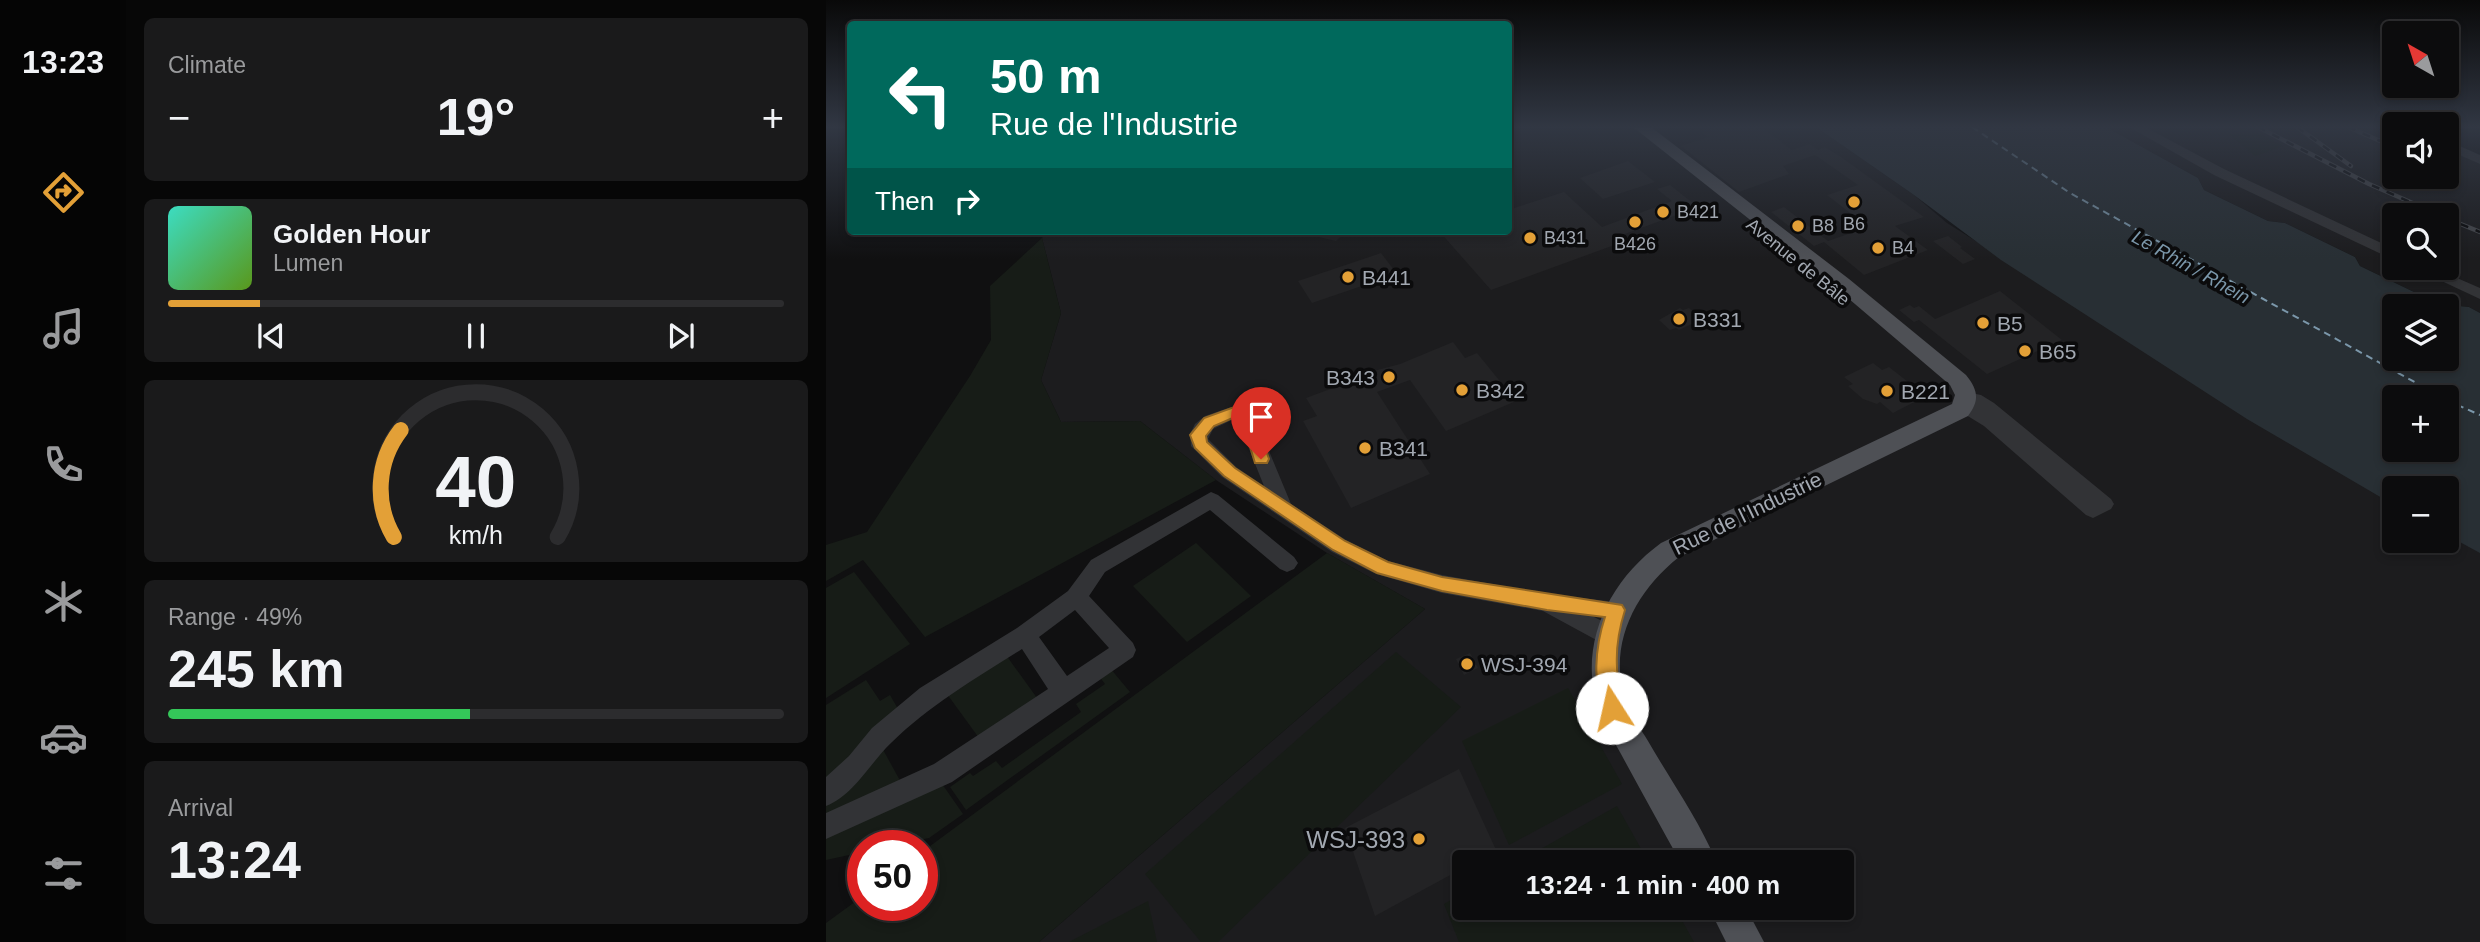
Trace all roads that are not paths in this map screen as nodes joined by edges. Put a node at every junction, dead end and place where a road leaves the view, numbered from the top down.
1 (1685, 171) edge
2 (1695, 171) edge
3 (2217, 171) edge
4 (2382, 249) edge
5 (2449, 280) edge
6 (1836, 286) junction
7 (2480, 294) edge
8 (1963, 405) junction
9 (1283, 508) junction
10 (1287, 563) dead end
11 (1076, 597) junction
12 (1612, 623) junction
13 (1025, 635) junction
14 (1062, 694) junction
15 (826, 794) edge
16 (826, 826) edge
17 (1693, 850) edge
18 (1733, 920) edge
19 (1746, 942) edge

1 - 6 main road, Avenue de Bâle
2 - 6 main road, Avenue de Bâle
3 - 4 street
5 - 7 street
6 - 8 main road, Avenue de Bâle
8 - 8 street, Avenue de Bâle
8 - 12 main road, Rue de l'Industrie
9 - 9 street
9 - 12 street
10 - 11 street
11 - 13 street
11 - 14 street
12 - 17 main road
13 - 14 street
13 - 15 street
14 - 16 street
18 - 19 main road

